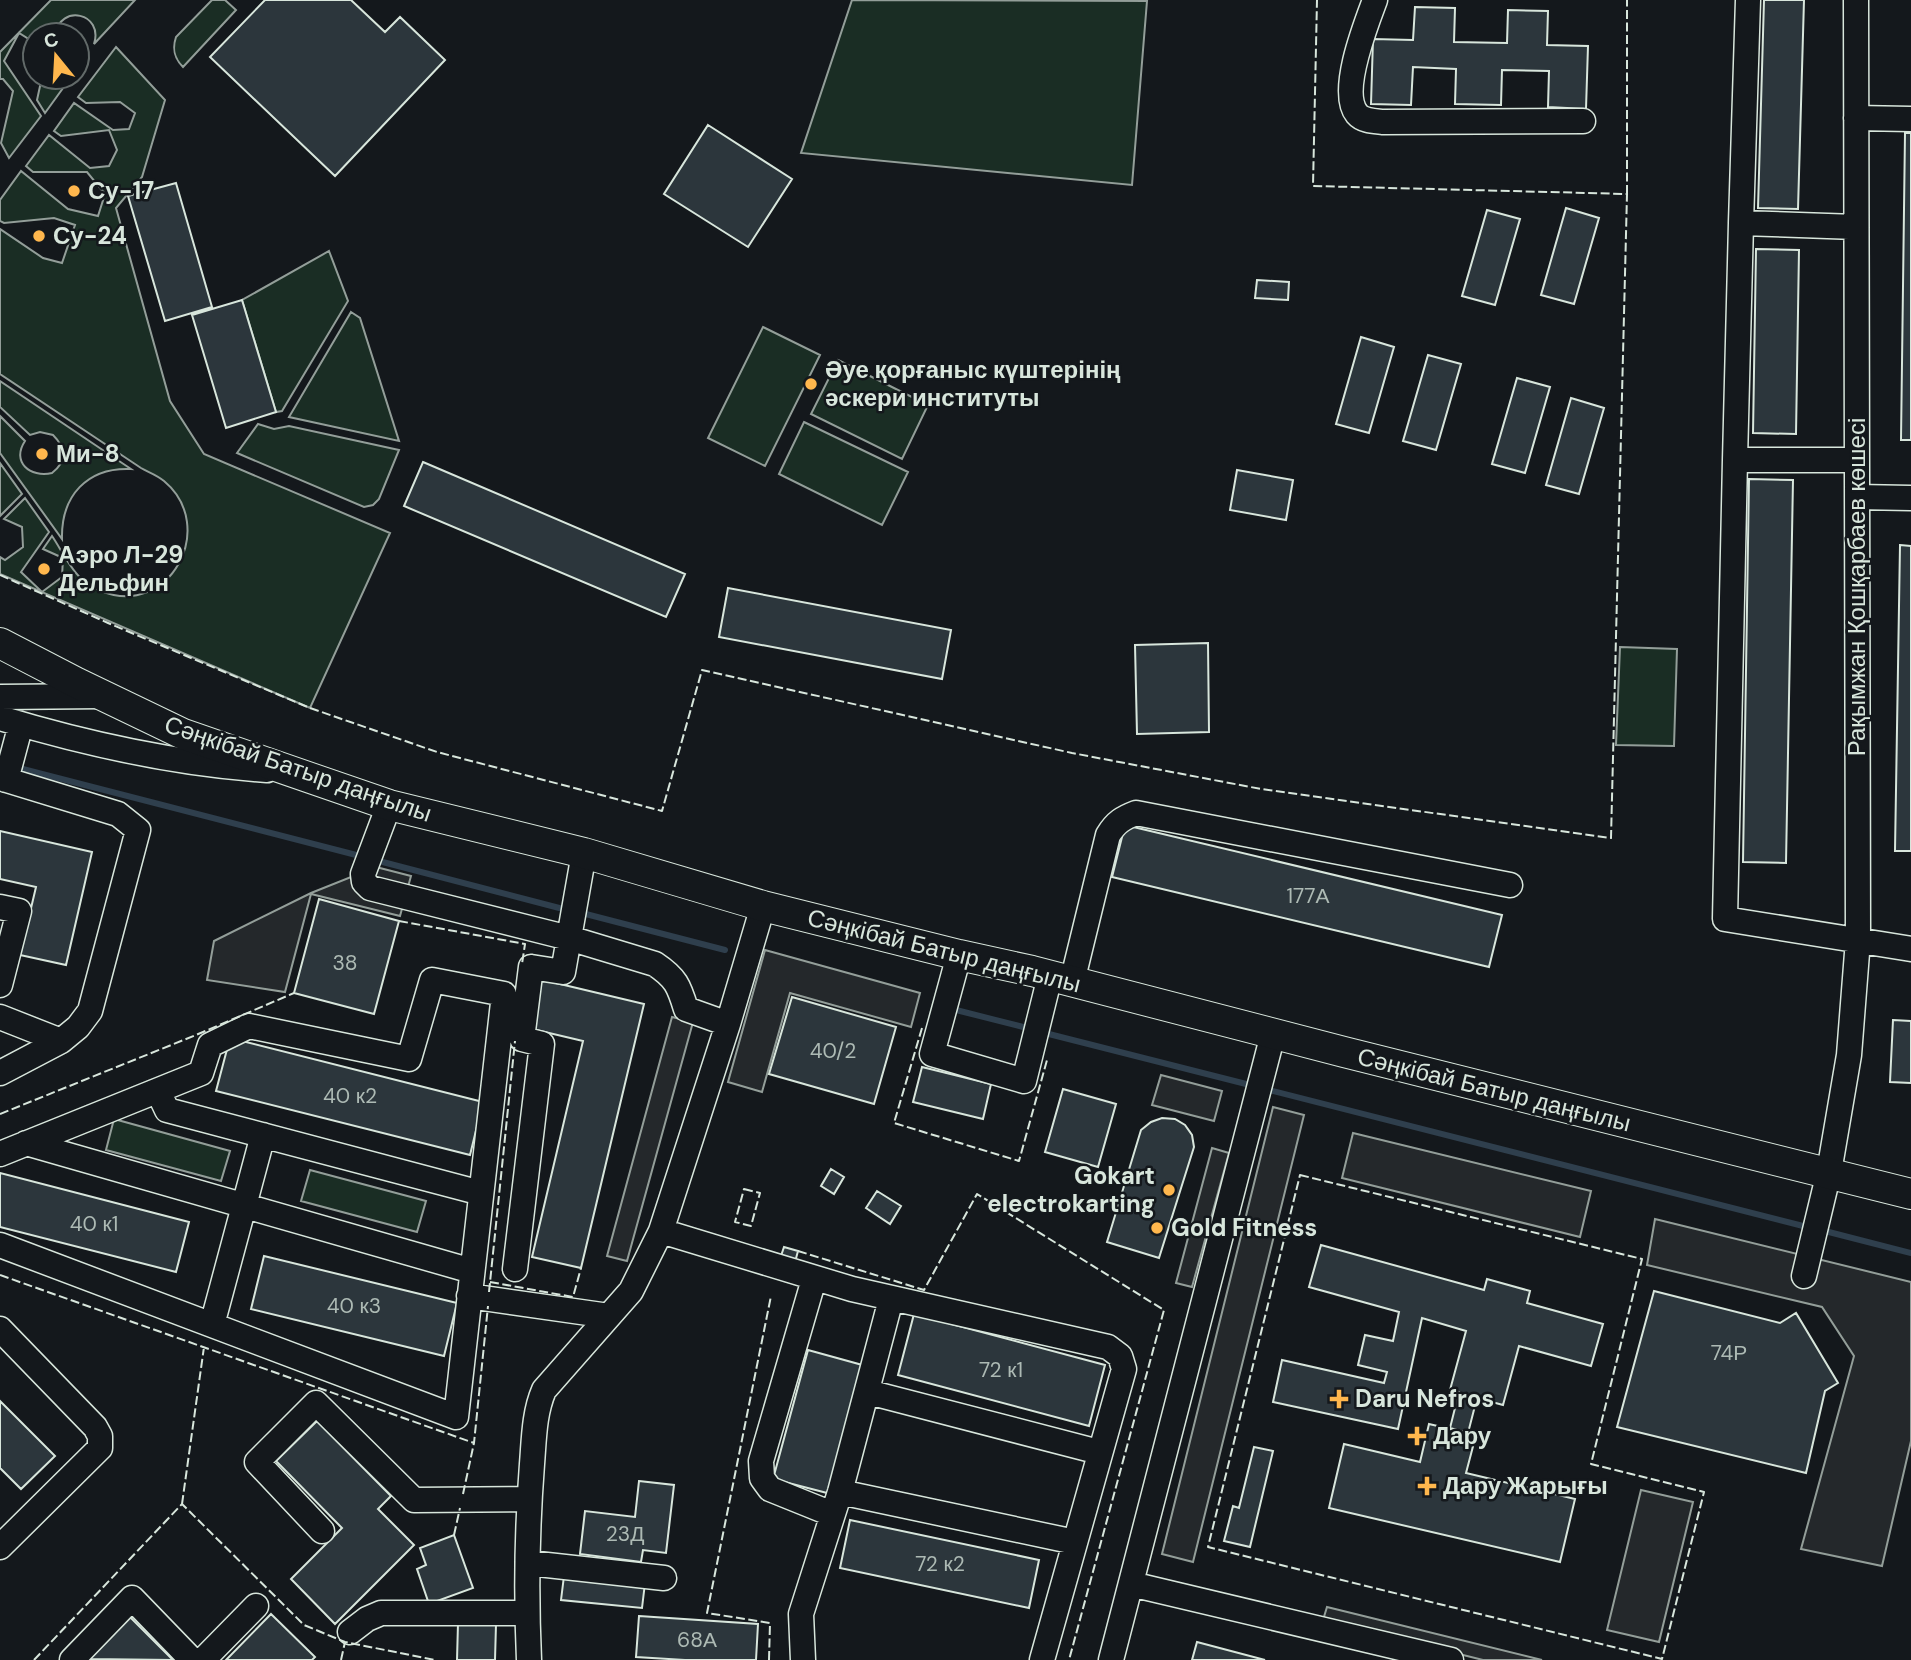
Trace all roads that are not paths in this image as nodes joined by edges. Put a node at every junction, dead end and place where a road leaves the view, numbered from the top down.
1 (1375, 0) edge
2 (1748, 0) edge
3 (1856, 0) edge
4 (1856, 118) junction
5 (1911, 119) edge
6 (1583, 121) dead end
7 (1741, 223) junction
8 (1856, 227) junction
9 (1735, 460) junction
10 (1857, 460) junction
11 (1857, 497) junction
12 (1911, 498) edge
13 (0, 643) edge
14 (102, 695) junction
15 (0, 697) edge
16 (10, 721) edge
17 (7, 772) edge
18 (292, 772) junction
19 (389, 805) junction
20 (584, 853) junction
21 (1510, 885) dead end
22 (763, 905) junction
23 (0, 907) edge
24 (572, 920) junction
25 (1857, 940) junction
26 (1911, 949) edge
27 (959, 955) junction
28 (1061, 979) junction
29 (0, 985) edge
30 (0, 1017) edge
31 (728, 1024) junction
32 (1273, 1034) junction
33 (61, 1041) junction
34 (0, 1073) edge
35 (158, 1091) junction
36 (263, 1135) junction
37 (26, 1143) junction
38 (0, 1154) edge
39 (1829, 1172) junction
40 (481, 1193) junction
41 (1911, 1194) edge
42 (244, 1206) junction
43 (661, 1231) junction
44 (0, 1245) edge
45 (515, 1269) dead end
46 (1804, 1276) dead end
47 (814, 1279) junction
48 (471, 1284) junction
49 (891, 1299) junction
50 (609, 1315) junction
51 (212, 1325) junction
52 (0, 1329) edge
53 (868, 1392) junction
54 (1099, 1452) junction
55 (530, 1499) junction
56 (836, 1503) junction
57 (322, 1531) dead end
58 (5, 1533) edge
59 (1075, 1542) junction
60 (529, 1563) junction
61 (664, 1578) dead end
62 (1131, 1584) junction
63 (256, 1606) dead end
64 (527, 1613) junction
65 (350, 1632) dead end
66 (72, 1660) edge
67 (192, 1660) edge
68 (203, 1660) edge
69 (529, 1660) edge
70 (803, 1660) edge
71 (1042, 1660) edge
72 (1111, 1660) edge
73 (1451, 1660) edge

1 - 6 street
2 - 7 street
3 - 4 street, Рақымжан Қошқарбаев көшесі
4 - 5 street
4 - 8 street, Рақымжан Қошқарбаев көшесі
7 - 8 street
7 - 9 street
8 - 10 street, Рақымжан Қошқарбаев көшесі
9 - 10 street
9 - 25 street
10 - 11 street, Рақымжан Қошқарбаев көшесі
11 - 12 street
11 - 25 street, Рақымжан Қошқарбаев көшесі
13 - 14 main road, Сәңкібай Батыр даңғылы
14 - 15 street
14 - 18 main road, Сәңкібай Батыр даңғылы
16 - 17 street
16 - 18 street
17 - 33 street
18 - 19 main road, Сәңкібай Батыр даңғылы
19 - 20 main road, Сәңкібай Батыр даңғылы
19 - 24 street
20 - 22 main road, Сәңкібай Батыр даңғылы
20 - 24 street
21 - 28 street
22 - 27 main road, Сәңкібай Батыр даңғылы
22 - 31 street
23 - 29 street
24 - 31 street
24 - 45 street
25 - 26 street
25 - 39 street, Рақымжан Қошқарбаев көшесі
27 - 28 main road, Сәңкібай Батыр даңғылы
27 - 28 street
28 - 32 main road, Сәңкібай Батыр даңғылы
30 - 33 street
31 - 43 street
32 - 39 main road, Сәңкібай Батыр даңғылы
32 - 62 street
33 - 34 street
35 - 36 street
35 - 37 street
35 - 40 street
36 - 40 street
36 - 42 street
37 - 38 street
37 - 42 street
39 - 41 main road, Сәңкібай Батыр даңғылы
39 - 46 street, Рақымжан Қошқарбаев көшесі
40 - 48 street
42 - 48 street
42 - 51 street
43 - 47 street
43 - 50 street
44 - 51 street
47 - 49 street
47 - 56 street
48 - 50 street
48 - 51 street
49 - 53 street
49 - 54 street
50 - 55 street
52 - 58 street
53 - 54 street
53 - 56 street
54 - 59 street
55 - 57 street
55 - 60 street
56 - 59 street
56 - 70 street
59 - 71 street
60 - 61 street
60 - 64 street
62 - 72 street
62 - 73 street
63 - 68 street
64 - 65 street
64 - 69 street
66 - 67 street

